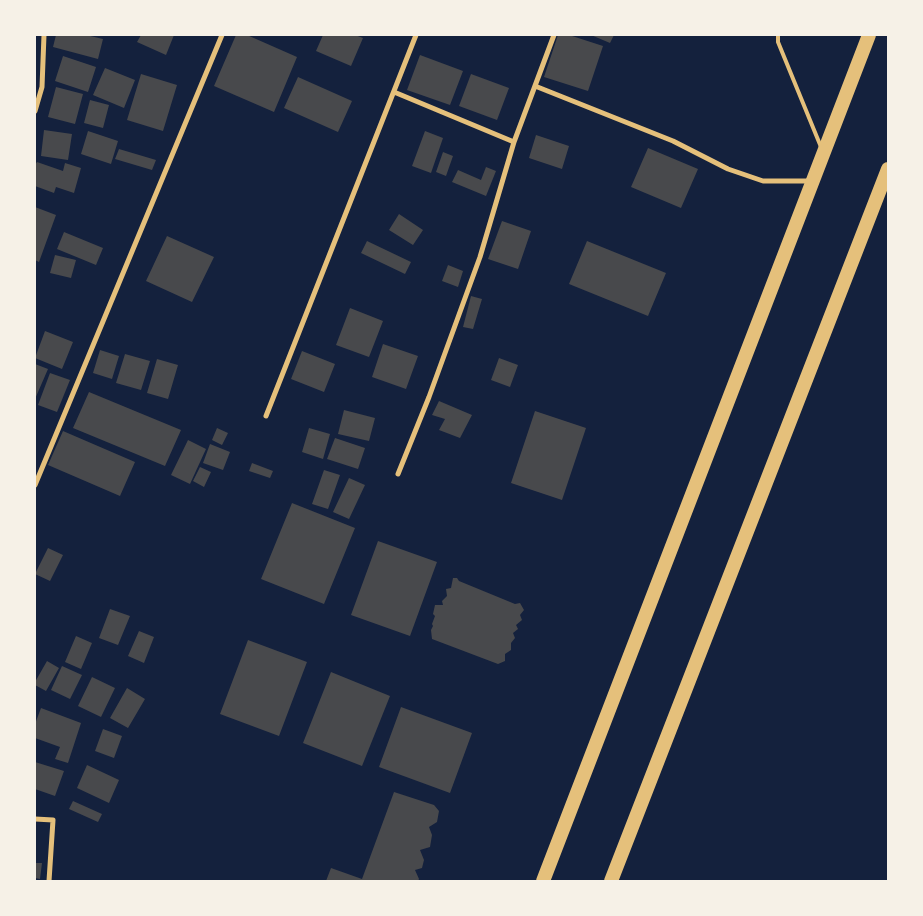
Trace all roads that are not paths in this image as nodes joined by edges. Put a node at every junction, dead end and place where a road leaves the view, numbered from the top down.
1 (44, 35) edge
2 (222, 35) edge
3 (416, 35) edge
4 (554, 35) edge
5 (778, 35) edge
6 (869, 35) edge
7 (535, 86) junction
8 (394, 92) junction
9 (35, 112) edge
10 (514, 142) junction
11 (823, 154) junction
12 (888, 169) edge
13 (813, 181) junction
14 (266, 416) dead end
15 (398, 474) dead end
16 (35, 485) edge
17 (35, 819) edge
18 (49, 881) edge
19 (544, 881) edge
20 (611, 881) edge

1 - 9 street
2 - 16 street
3 - 8 street
4 - 7 street
5 - 11 lane
6 - 11 highway
7 - 10 street
7 - 13 street
8 - 10 street
8 - 14 street
10 - 15 street
11 - 13 highway
12 - 20 highway
13 - 19 highway
17 - 18 street

